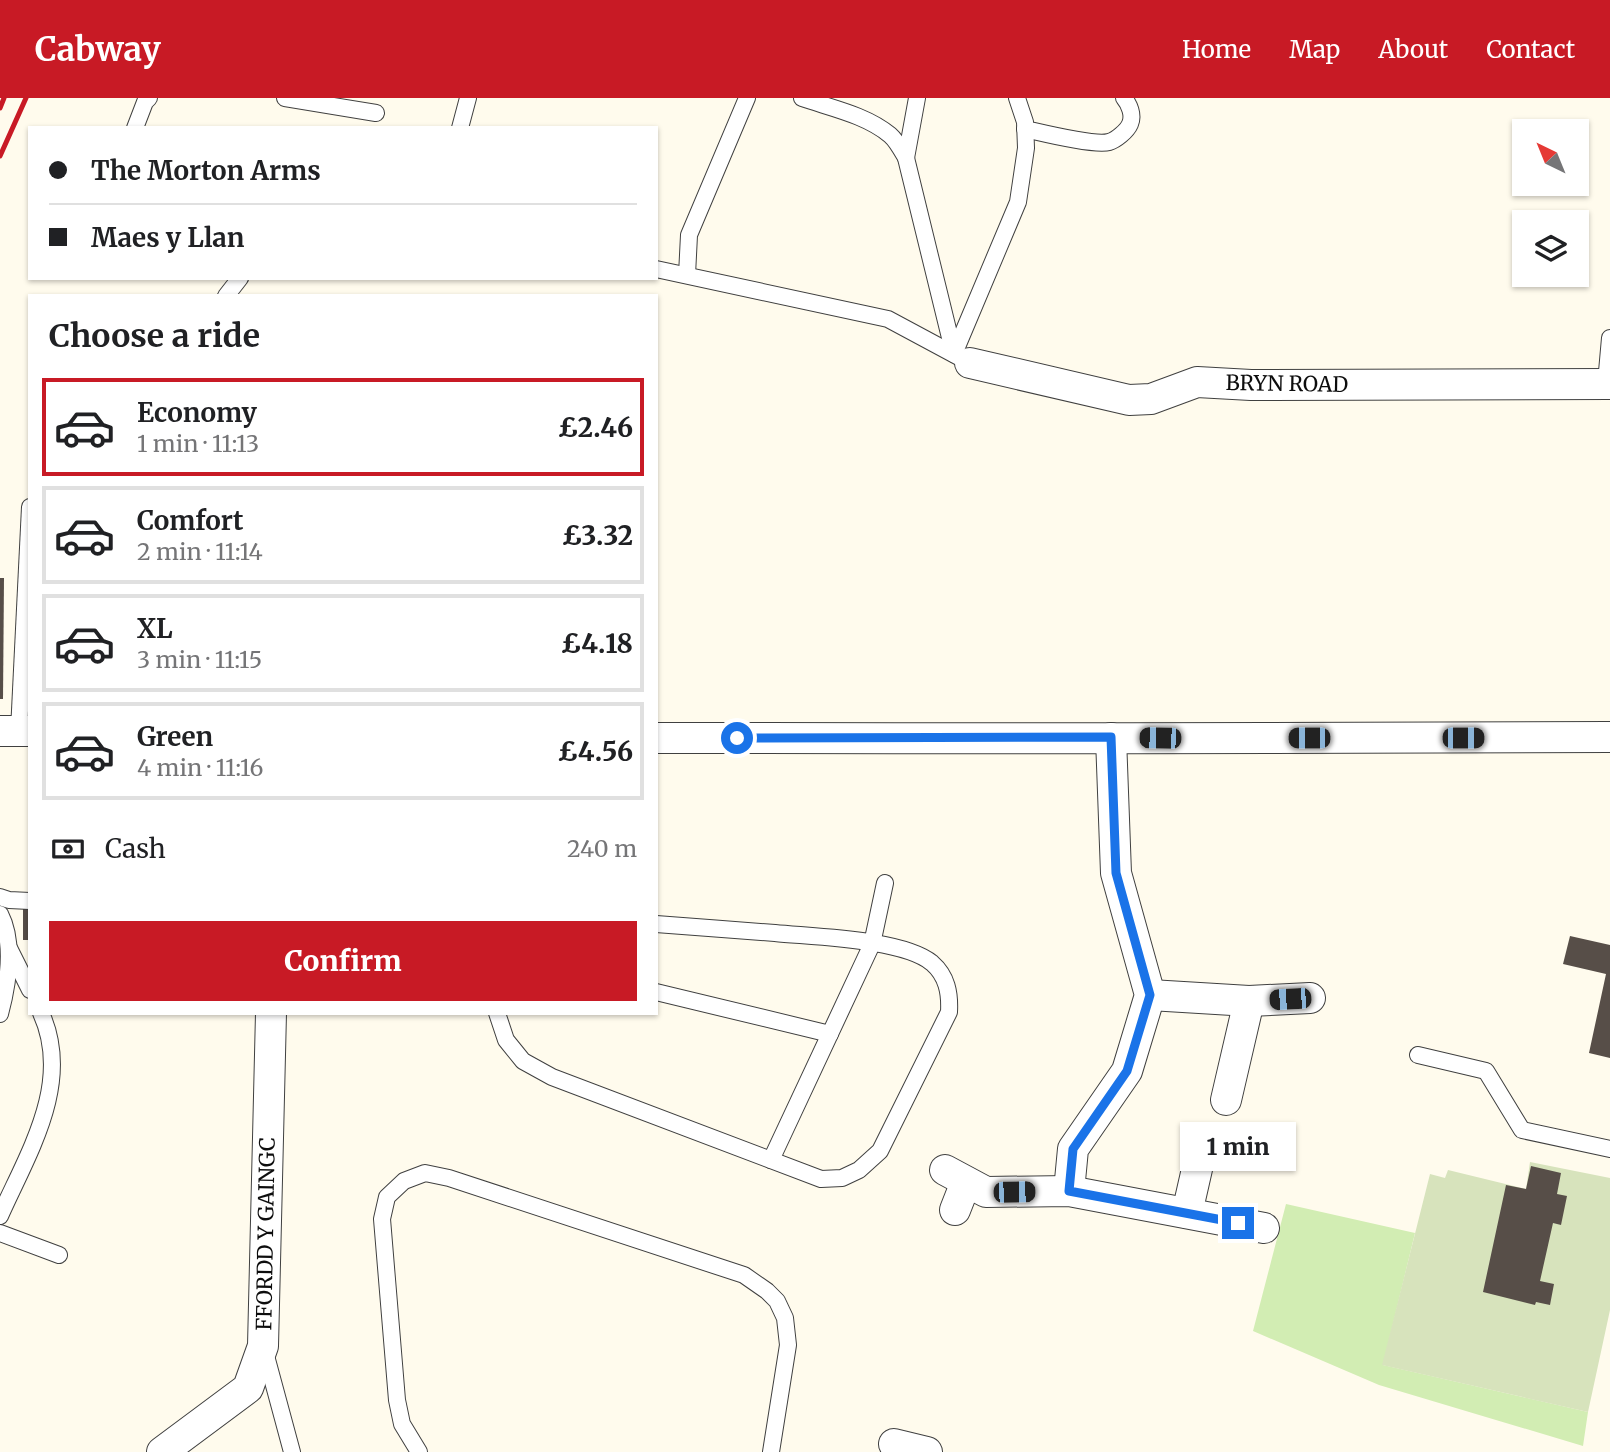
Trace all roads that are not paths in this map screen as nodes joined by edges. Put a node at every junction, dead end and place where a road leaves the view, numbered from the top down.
1 (149, 98) edge
2 (285, 98) edge
3 (468, 98) edge
4 (747, 98) edge
5 (802, 98) edge
6 (917, 98) edge
7 (1017, 98) edge
8 (1124, 98) edge
9 (376, 113) dead end
10 (136, 126) edge
11 (461, 126) edge
12 (1026, 130) junction
13 (906, 158) junction
14 (658, 269) edge
15 (687, 275) junction
16 (238, 280) edge
17 (228, 294) edge
18 (1610, 338) edge
19 (962, 358) junction
20 (1608, 383) edge
21 (28, 593) edge
22 (27, 636) edge
23 (16, 731) edge
24 (1111, 737) junction
25 (1610, 737) edge
26 (658, 738) edge
27 (885, 883) dead end
28 (0, 897) edge
29 (28, 901) edge
30 (0, 914) edge
31 (658, 924) edge
32 (872, 944) junction
33 (8, 946) junction
34 (28, 986) edge
35 (658, 992) edge
36 (1150, 995) junction
37 (1310, 998) dead end
38 (1249, 1001) junction
39 (0, 1014) edge
40 (42, 1015) edge
41 (271, 1015) edge
42 (498, 1015) edge
43 (830, 1034) junction
44 (1418, 1055) dead end
45 (1226, 1100) dead end
46 (1202, 1147) dead end
47 (1610, 1149) edge
48 (771, 1160) junction
49 (1069, 1191) junction
50 (955, 1210) dead end
51 (1187, 1213) junction
52 (0, 1216) edge
53 (1264, 1228) dead end
54 (0, 1233) edge
55 (59, 1255) dead end
56 (263, 1346) junction
57 (894, 1444) dead end
58 (162, 1452) edge
59 (292, 1452) edge
60 (419, 1452) edge
61 (771, 1452) edge
62 (928, 1452) edge

1 - 10 lane
2 - 9 lane
3 - 11 lane
4 - 15 lane
5 - 13 lane
6 - 13 lane
7 - 12 lane
8 - 12 lane
12 - 19 lane
13 - 19 lane
14 - 15 lane
15 - 19 lane
16 - 17 lane
18 - 20 lane
19 - 20 street, BRYN ROAD
21 - 22 lane
22 - 23 lane
24 - 25 street
24 - 26 street
24 - 36 street
27 - 32 lane
28 - 29 lane
30 - 33 lane
31 - 32 lane
32 - 43 lane
32 - 48 lane
33 - 34 lane
33 - 39 lane
35 - 43 lane
36 - 38 street
36 - 49 street
37 - 38 street
38 - 45 street
40 - 52 lane
41 - 56 street, FFORDD Y GAINGC
42 - 48 lane
43 - 48 lane
44 - 47 lane
46 - 51 street
49 - 50 street
49 - 51 street
51 - 53 street
54 - 55 lane
56 - 58 street, FFORDD Y GAINGC
56 - 59 lane
57 - 62 street
60 - 61 lane

